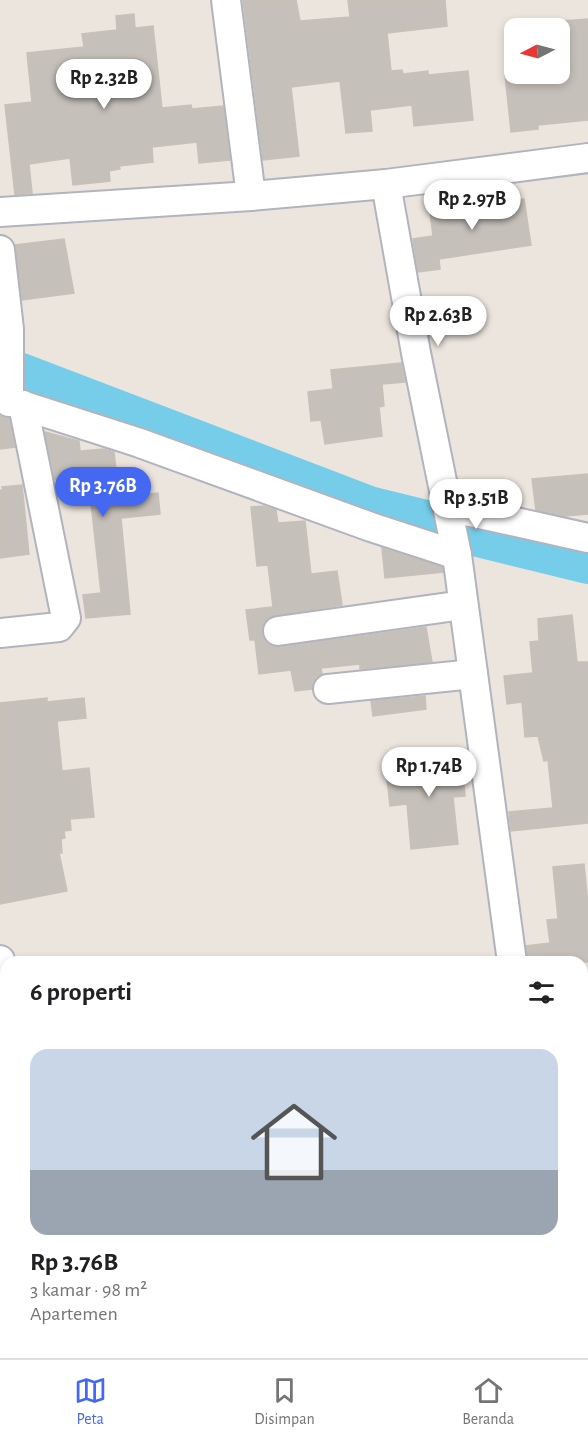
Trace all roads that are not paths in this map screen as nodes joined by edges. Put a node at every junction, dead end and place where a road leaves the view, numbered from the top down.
1 (226, 0) edge
2 (588, 158) edge
3 (386, 184) junction
4 (251, 196) junction
5 (0, 212) edge
6 (0, 249) edge
7 (10, 396) edge
8 (449, 512) junction
9 (588, 538) edge
10 (457, 553) junction
11 (463, 605) junction
12 (278, 632) dead end
13 (0, 633) edge
14 (473, 674) junction
15 (328, 689) dead end
16 (511, 956) edge

1 - 4 street
2 - 3 street
3 - 4 street
3 - 8 street
4 - 5 street
6 - 7 street
7 - 10 street
7 - 13 street
8 - 9 street
8 - 10 street
10 - 11 street
11 - 12 street
11 - 14 street
14 - 15 street
14 - 16 street

